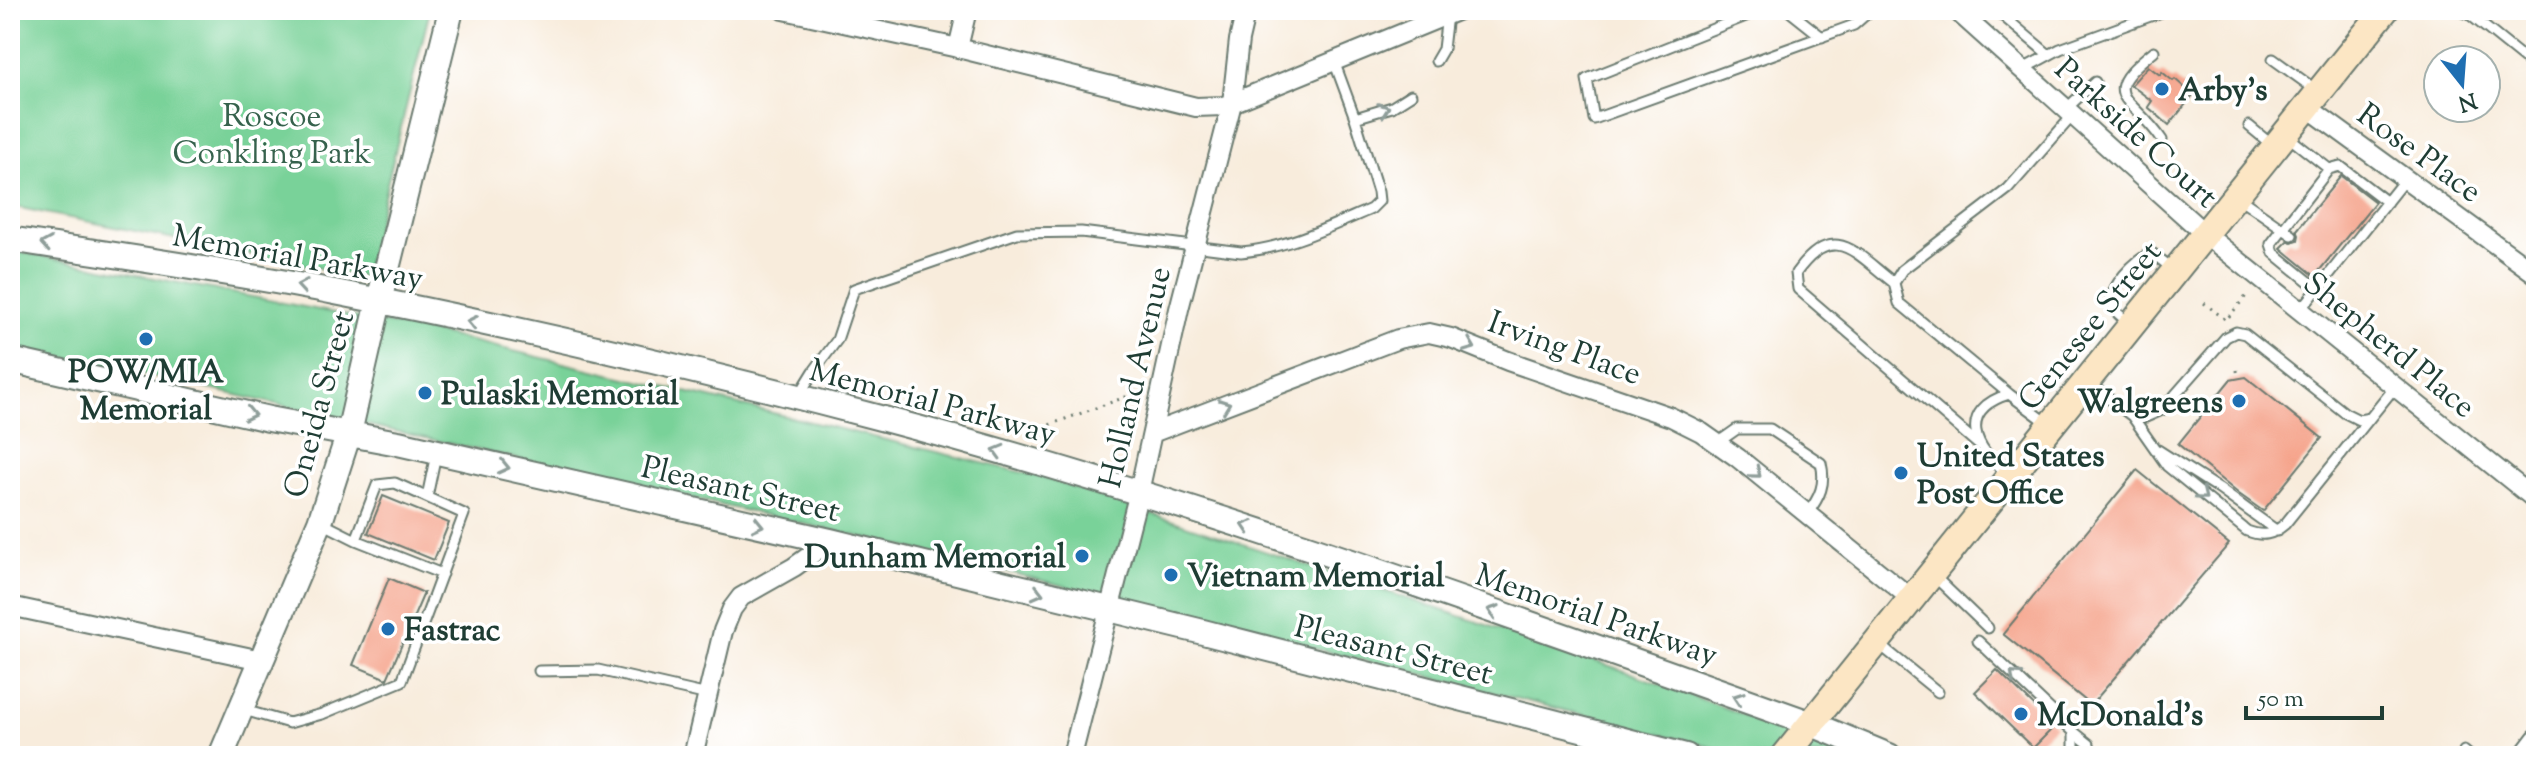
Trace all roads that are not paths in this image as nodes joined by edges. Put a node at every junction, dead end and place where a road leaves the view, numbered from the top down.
1 (451, 10) edge
2 (784, 10) edge
3 (967, 10) edge
4 (1246, 10) edge
5 (1761, 10) edge
6 (1788, 10) edge
7 (1871, 10) edge
8 (1956, 10) edge
9 (1996, 10) edge
10 (2167, 10) edge
11 (2385, 10) edge
12 (2457, 10) edge
13 (1453, 12) edge
14 (2473, 12) edge
15 (1822, 37) junction
16 (958, 48) junction
17 (2154, 51) dead end
18 (2049, 55) junction
19 (2273, 59) dead end
20 (1334, 61) junction
21 (1436, 61) dead end
22 (2536, 68) edge
23 (2023, 69) junction
24 (2095, 82) dead end
25 (1411, 95) dead end
26 (2313, 100) junction
27 (1232, 103) junction
28 (2071, 111) junction
29 (1355, 118) junction
30 (2249, 126) dead end
31 (2162, 140) dead end
32 (2280, 141) junction
33 (2329, 169) junction
34 (2406, 179) junction
35 (2317, 185) junction
36 (2327, 193) dead end
37 (2236, 196) junction
38 (2387, 202) junction
39 (2300, 207) junction
40 (2309, 215) dead end
41 (2283, 228) junction
42 (2205, 234) junction
43 (2292, 235) dead end
44 (10, 239) edge
45 (1195, 245) junction
46 (2176, 271) junction
47 (2536, 274) edge
48 (1894, 283) junction
49 (2318, 289) junction
50 (379, 301) junction
51 (2300, 311) junction
52 (2133, 324) junction
53 (10, 360) edge
54 (2087, 382) junction
55 (2395, 387) junction
56 (2009, 394) junction
57 (798, 397) junction
58 (2132, 416) junction
59 (2370, 418) junction
60 (2052, 426) junction
61 (349, 433) junction
62 (1152, 433) junction
63 (1717, 443) junction
64 (1979, 445) junction
65 (2151, 445) junction
66 (436, 452) junction
67 (2012, 477) junction
68 (1139, 492) junction
69 (427, 497) junction
70 (2536, 500) edge
71 (1807, 514) junction
72 (320, 522) junction
73 (2277, 531) junction
74 (356, 540) junction
75 (830, 541) junction
76 (442, 574) junction
77 (1933, 575) junction
78 (1913, 600) junction
79 (10, 606) edge
80 (1109, 611) junction
81 (1988, 628) dead end
82 (1978, 641) dead end
83 (1878, 643) junction
84 (261, 660) junction
85 (539, 671) dead end
86 (1938, 692) dead end
87 (708, 695) junction
88 (241, 709) junction
89 (1812, 724) junction
90 (2074, 732) junction
91 (2536, 739) edge
92 (221, 756) edge
93 (693, 756) edge
94 (1072, 756) edge
95 (1686, 756) edge
96 (1785, 756) edge
97 (1889, 756) edge
98 (2074, 756) edge
99 (2092, 756) edge
100 (2523, 756) edge

1 - 50 street, Oneida Street
2 - 16 street
3 - 16 street
4 - 27 street, Holland Avenue
5 - 15 lane
6 - 15 lane
7 - 15 lane
8 - 23 street, Parkside Court
9 - 18 lane
10 - 18 lane
11 - 26 main road, Genesee Street
12 - 14 lane
13 - 20 street
13 - 21 lane
14 - 22 lane
16 - 27 street
17 - 31 lane
18 - 23 lane
19 - 26 lane
20 - 27 street
20 - 29 lane
23 - 28 street, Parkside Court
24 - 28 lane
29 -> 25 lane
26 - 32 main road, Genesee Street
26 - 34 street, Rose Place
27 - 45 street, Holland Avenue
28 - 42 street, Parkside Court
28 - 48 lane
29 - 45 lane
30 - 32 lane
32 - 33 lane
32 - 37 main road, Genesee Street
33 - 35 lane
33 - 38 lane
34 - 38 lane
34 - 47 street, Rose Place
35 - 36 lane
35 - 39 lane
37 - 41 lane
37 - 42 main road, Genesee Street
38 - 49 lane
39 - 40 lane
39 - 41 lane
41 - 43 lane
41 - 49 lane
42 - 46 main road, Genesee Street
42 - 51 street, Shepherd Place
50 -> 44 street, Memorial Parkway
45 - 57 lane
45 - 62 street, Holland Avenue
46 - 52 main road, Genesee Street
46 - 52 lane
48 - 56 lane
48 - 64 lane
49 - 51 lane
57 -> 50 street, Memorial Parkway
50 - 61 street, Oneida Street
51 - 55 street, Shepherd Place
52 - 54 main road, Genesee Street
53 -> 61 street, Pleasant Street
54 - 58 lane
54 - 60 main road, Genesee Street
55 - 59 lane
55 - 70 street, Shepherd Place
56 - 60 lane
56 - 64 lane
68 -> 57 street, Memorial Parkway
58 - 59 lane
58 - 65 lane
59 - 73 lane
60 - 67 main road, Genesee Street
61 - 66 street, Pleasant Street
61 - 72 street, Oneida Street
62 -> 63 street, Irving Place
62 - 68 street, Holland Avenue
63 -> 71 street, Irving Place
63 - 71 lane
64 - 67 lane
65 - 73 lane
65 -> 73 lane
66 - 69 lane
66 -> 75 street, Pleasant Street
67 - 77 main road, Genesee Street
68 - 80 street, Holland Avenue
89 -> 68 street, Memorial Parkway
69 - 74 lane
69 - 76 lane
71 - 78 street, Irving Place
72 - 74 lane
72 - 84 street, Oneida Street
74 - 76 lane
75 -> 80 street, Pleasant Street
75 - 87 street
76 - 88 lane
77 - 78 main road, Genesee Street
77 - 81 lane
78 - 83 main road, Genesee Street
79 - 84 street
80 - 94 street, Holland Avenue
80 - 95 street, Pleasant Street
90 -> 82 lane
83 - 86 lane
83 - 89 main road, Genesee Street
84 - 88 street, Oneida Street
85 - 87 lane
87 - 93 street
88 - 92 street, Oneida Street
89 - 96 main road, Genesee Street
89 - 97 street, Memorial Parkway
90 - 98 lane
90 - 99 lane
91 - 100 street

